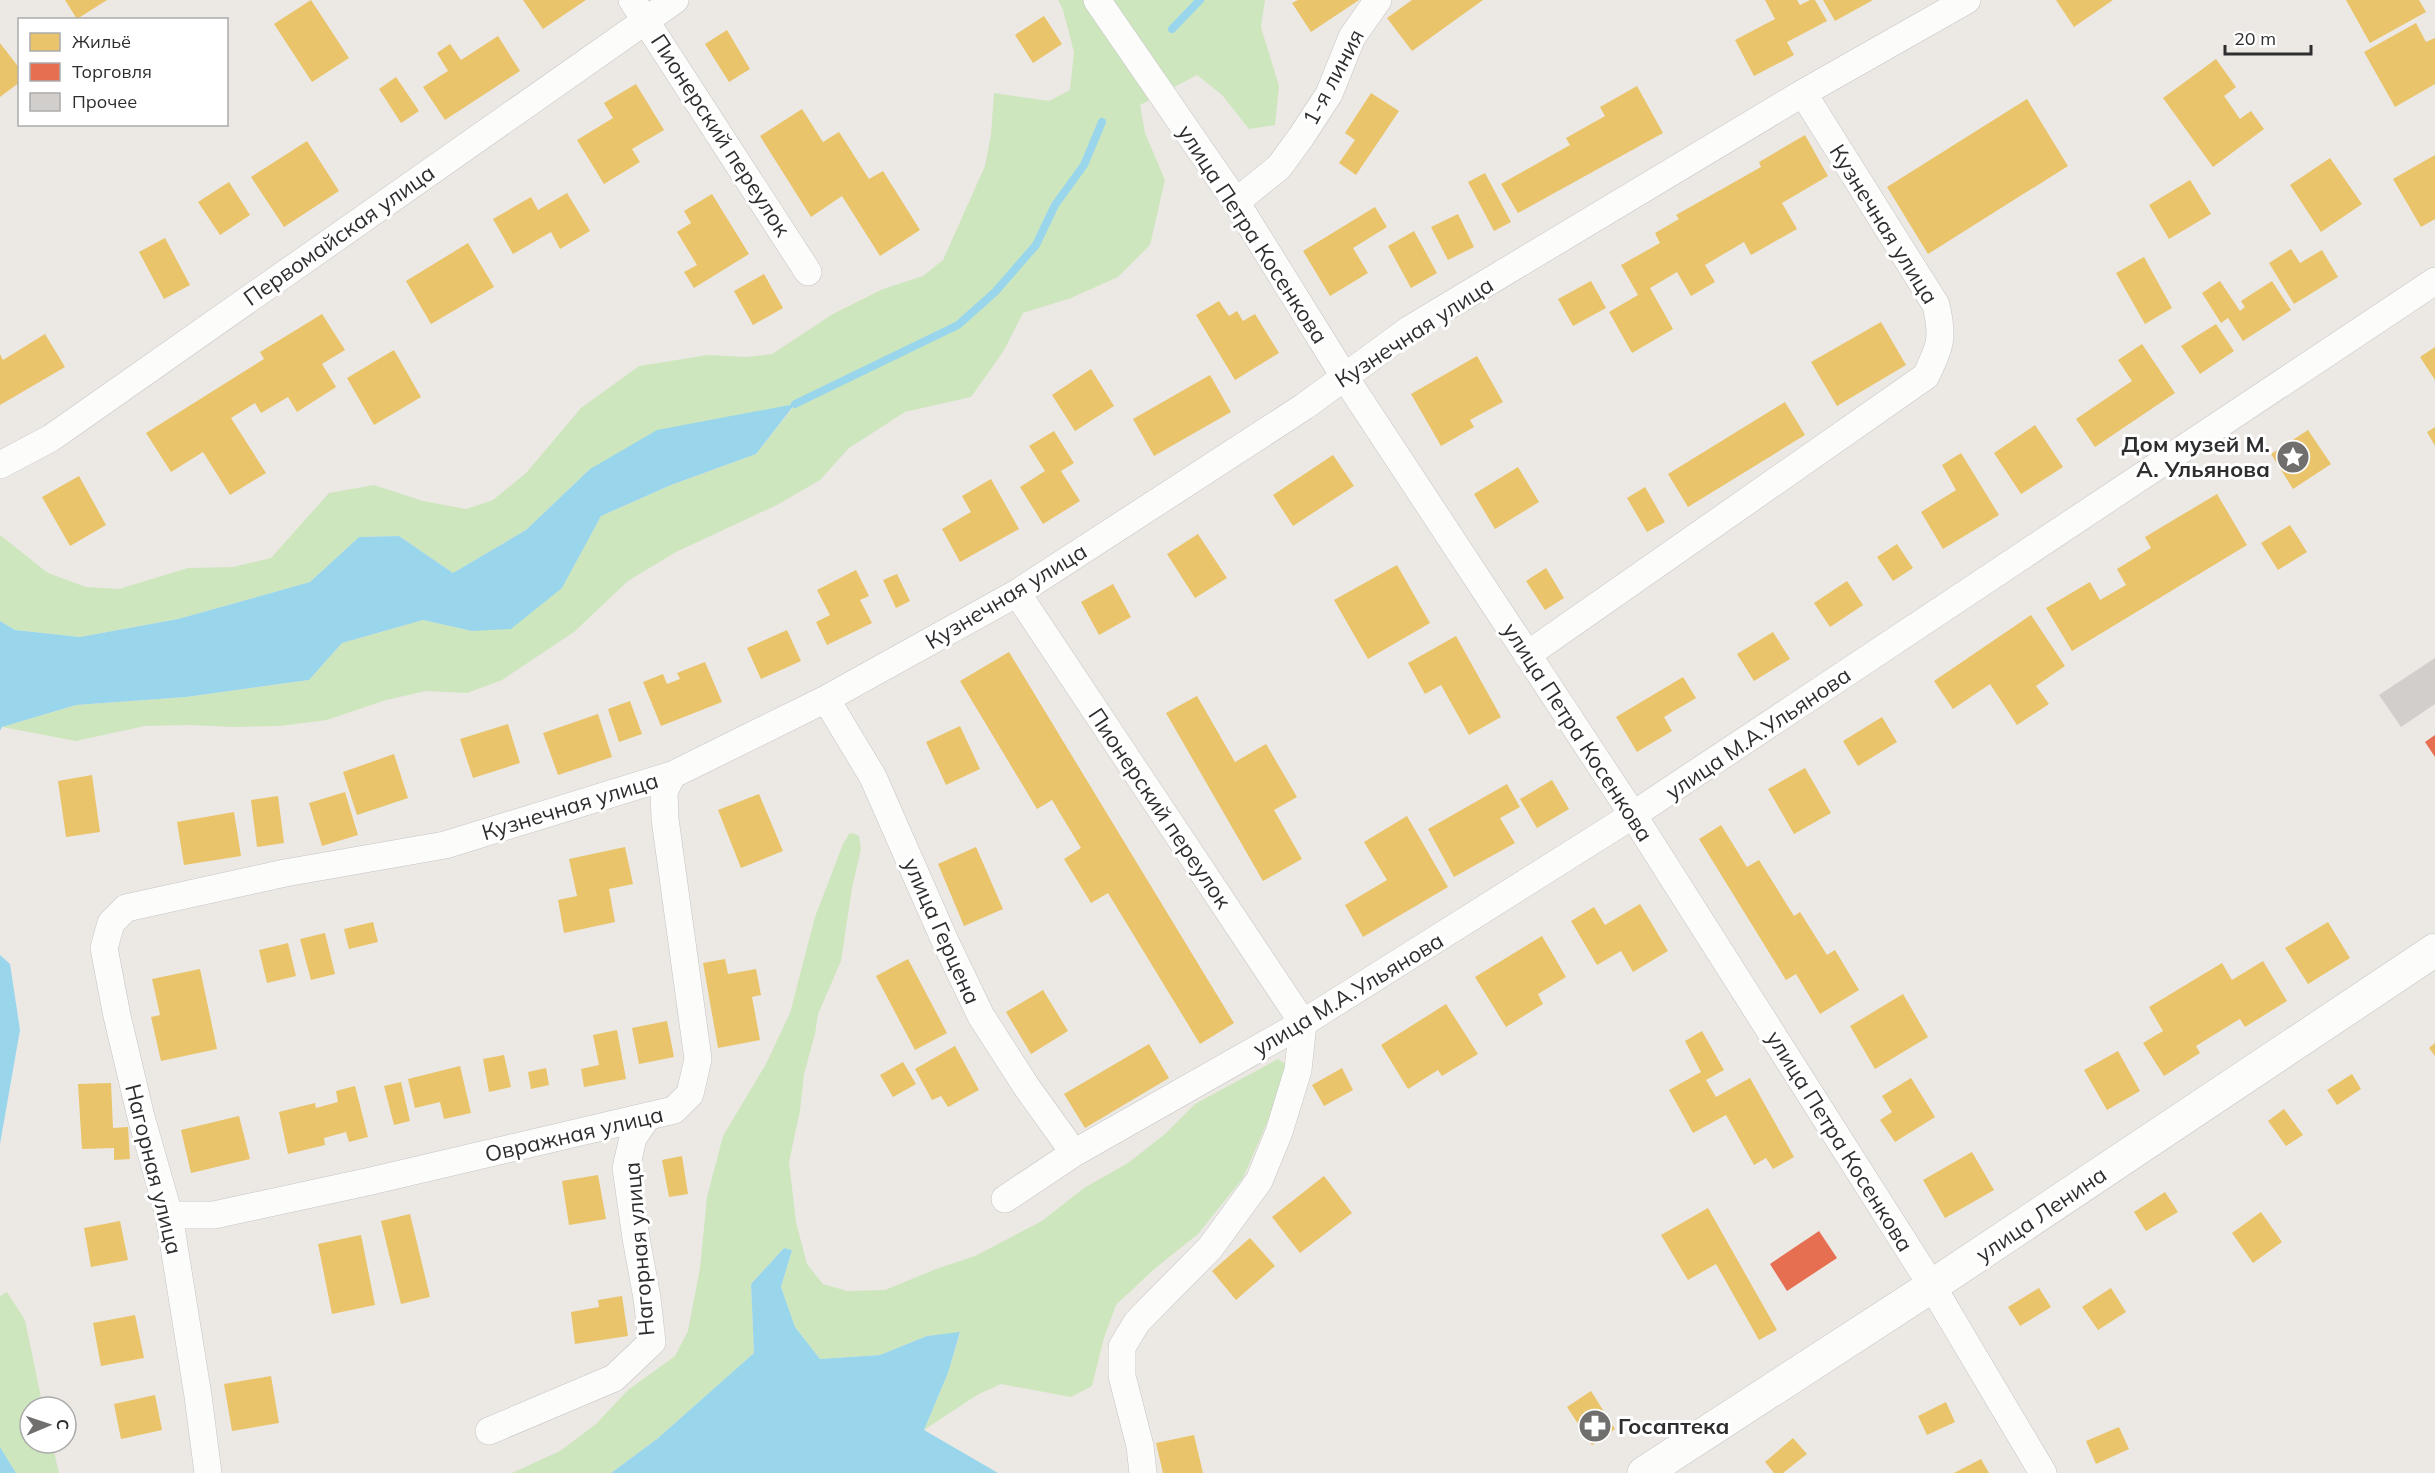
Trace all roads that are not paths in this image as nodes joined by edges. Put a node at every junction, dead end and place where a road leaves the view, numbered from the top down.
1 (675, 0) edge
2 (1097, 0) edge
3 (1378, 0) edge
4 (1967, 0) edge
5 (639, 10) edge
6 (1803, 93) junction
7 (1236, 202) junction
8 (808, 272) dead end
9 (2435, 281) edge
10 (1344, 376) junction
11 (0, 465) edge
12 (1017, 593) junction
13 (1527, 655) junction
14 (826, 699) junction
15 (672, 775) junction
16 (1633, 815) junction
17 (126, 908) joint
18 (2435, 950) edge
19 (1304, 1023) junction
20 (646, 1119) junction
21 (1074, 1153) junction
22 (1005, 1199) dead end
23 (169, 1215) junction
24 (1932, 1286) junction
25 (489, 1431) dead end
26 (208, 1473) edge
27 (1143, 1473) edge
28 (1644, 1473) edge
29 (2043, 1473) edge

1 - 5 street, Первомайская улица
2 - 7 street, улица Петра Косенкова
3 - 7 street, 1-я линия
4 - 6 street, Кузнечная улица
5 - 8 street, Пионерский переулок
5 - 11 street, Первомайская улица
6 - 10 street, Кузнечная улица
6 - 13 street, Кузнечная улица
7 - 10 street, улица Петра Косенкова
9 - 16 street, улица М.А.Ульянова
10 - 12 street, Кузнечная улица
10 - 13 street, улица Петра Косенкова
12 - 14 street, Кузнечная улица
12 - 19 street, Пионерский переулок
13 - 16 street, улица Петра Косенкова
14 - 15 street, Кузнечная улица
14 - 21 street, улица Герцена
15 - 17 street, Кузнечная улица
15 - 20 street, Овражная улица
16 - 19 street, улица М.А.Ульянова
16 - 24 street, улица Петра Косенкова
17 - 23 street, Нагорная улица
18 - 24 main road, улица Ленина
19 - 21 street, улица М.А.Ульянова
19 - 27 street
20 - 23 street, Овражная улица
20 - 25 street, Нагорная улица
21 - 22 street, улица М.А.Ульянова
23 - 26 street, Нагорная улица
24 - 28 main road, улица Ленина
24 - 29 street, улица Петра Косенкова

